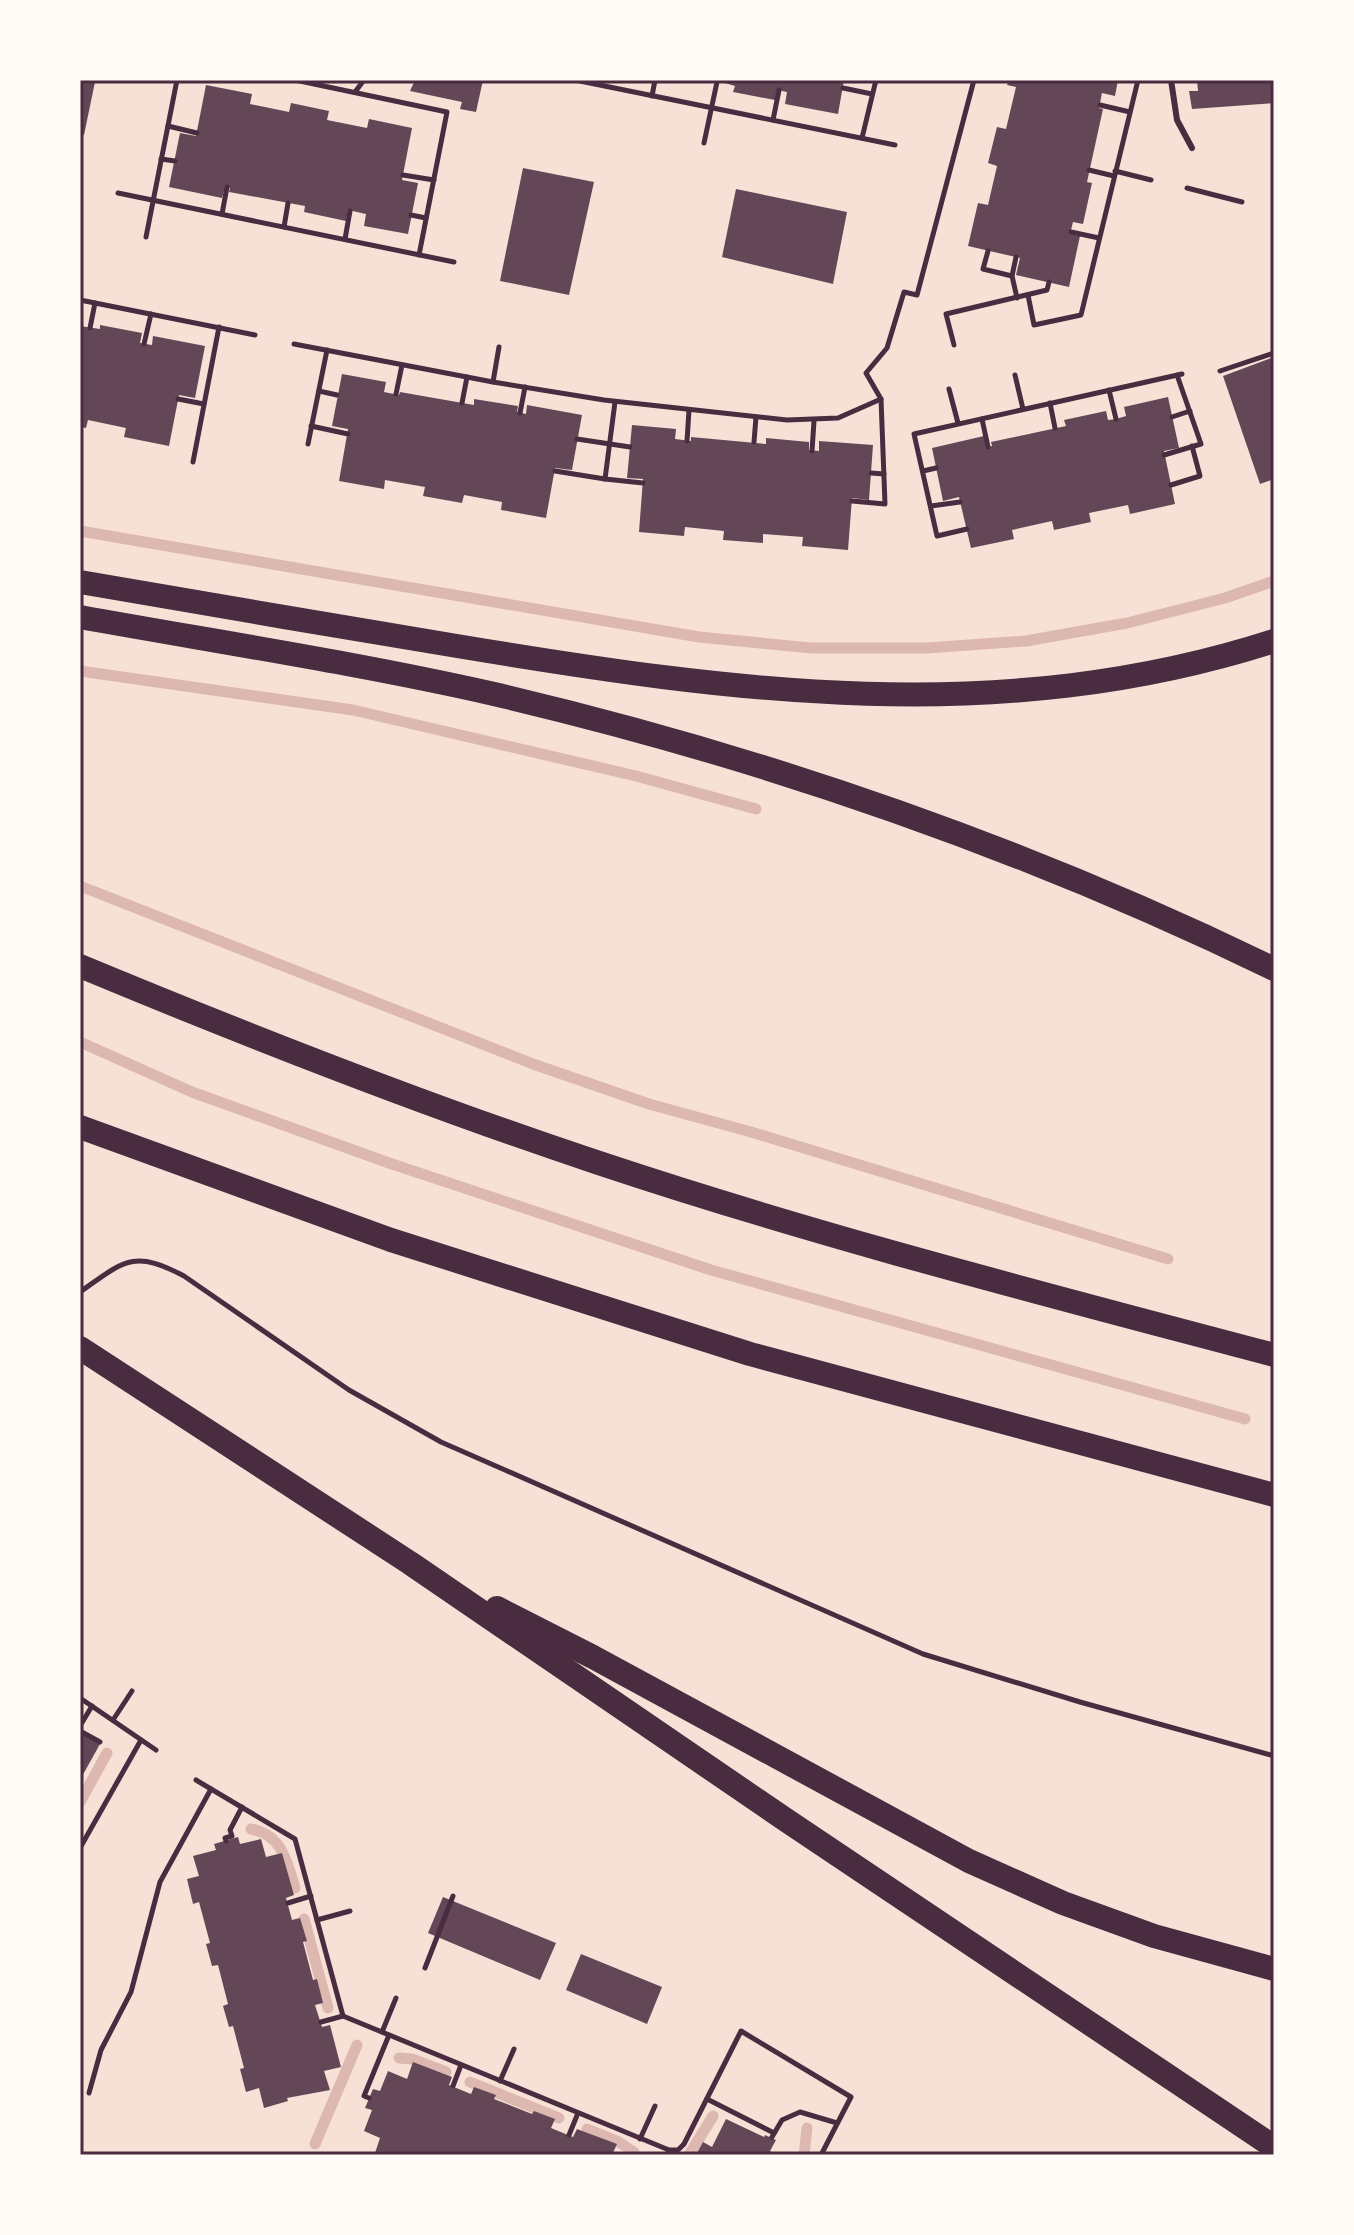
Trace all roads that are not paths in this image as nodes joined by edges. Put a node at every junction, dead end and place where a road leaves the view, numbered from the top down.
1 (1171, 80) edge
2 (1192, 148) dead end
3 (80, 582) edge
4 (80, 617) edge
5 (1274, 641) edge
6 (80, 966) edge
7 (1274, 969) edge
8 (80, 1127) edge
9 (80, 1348) edge
10 (1274, 1355) edge
11 (1274, 1495) edge
12 (410, 1563) junction
13 (1274, 1969) edge
14 (1274, 2147) edge

1 - 2 lane
3 - 5 highway
4 - 7 highway
6 - 10 highway
8 - 11 highway
9 - 12 highway
12 - 13 highway
12 - 14 highway

